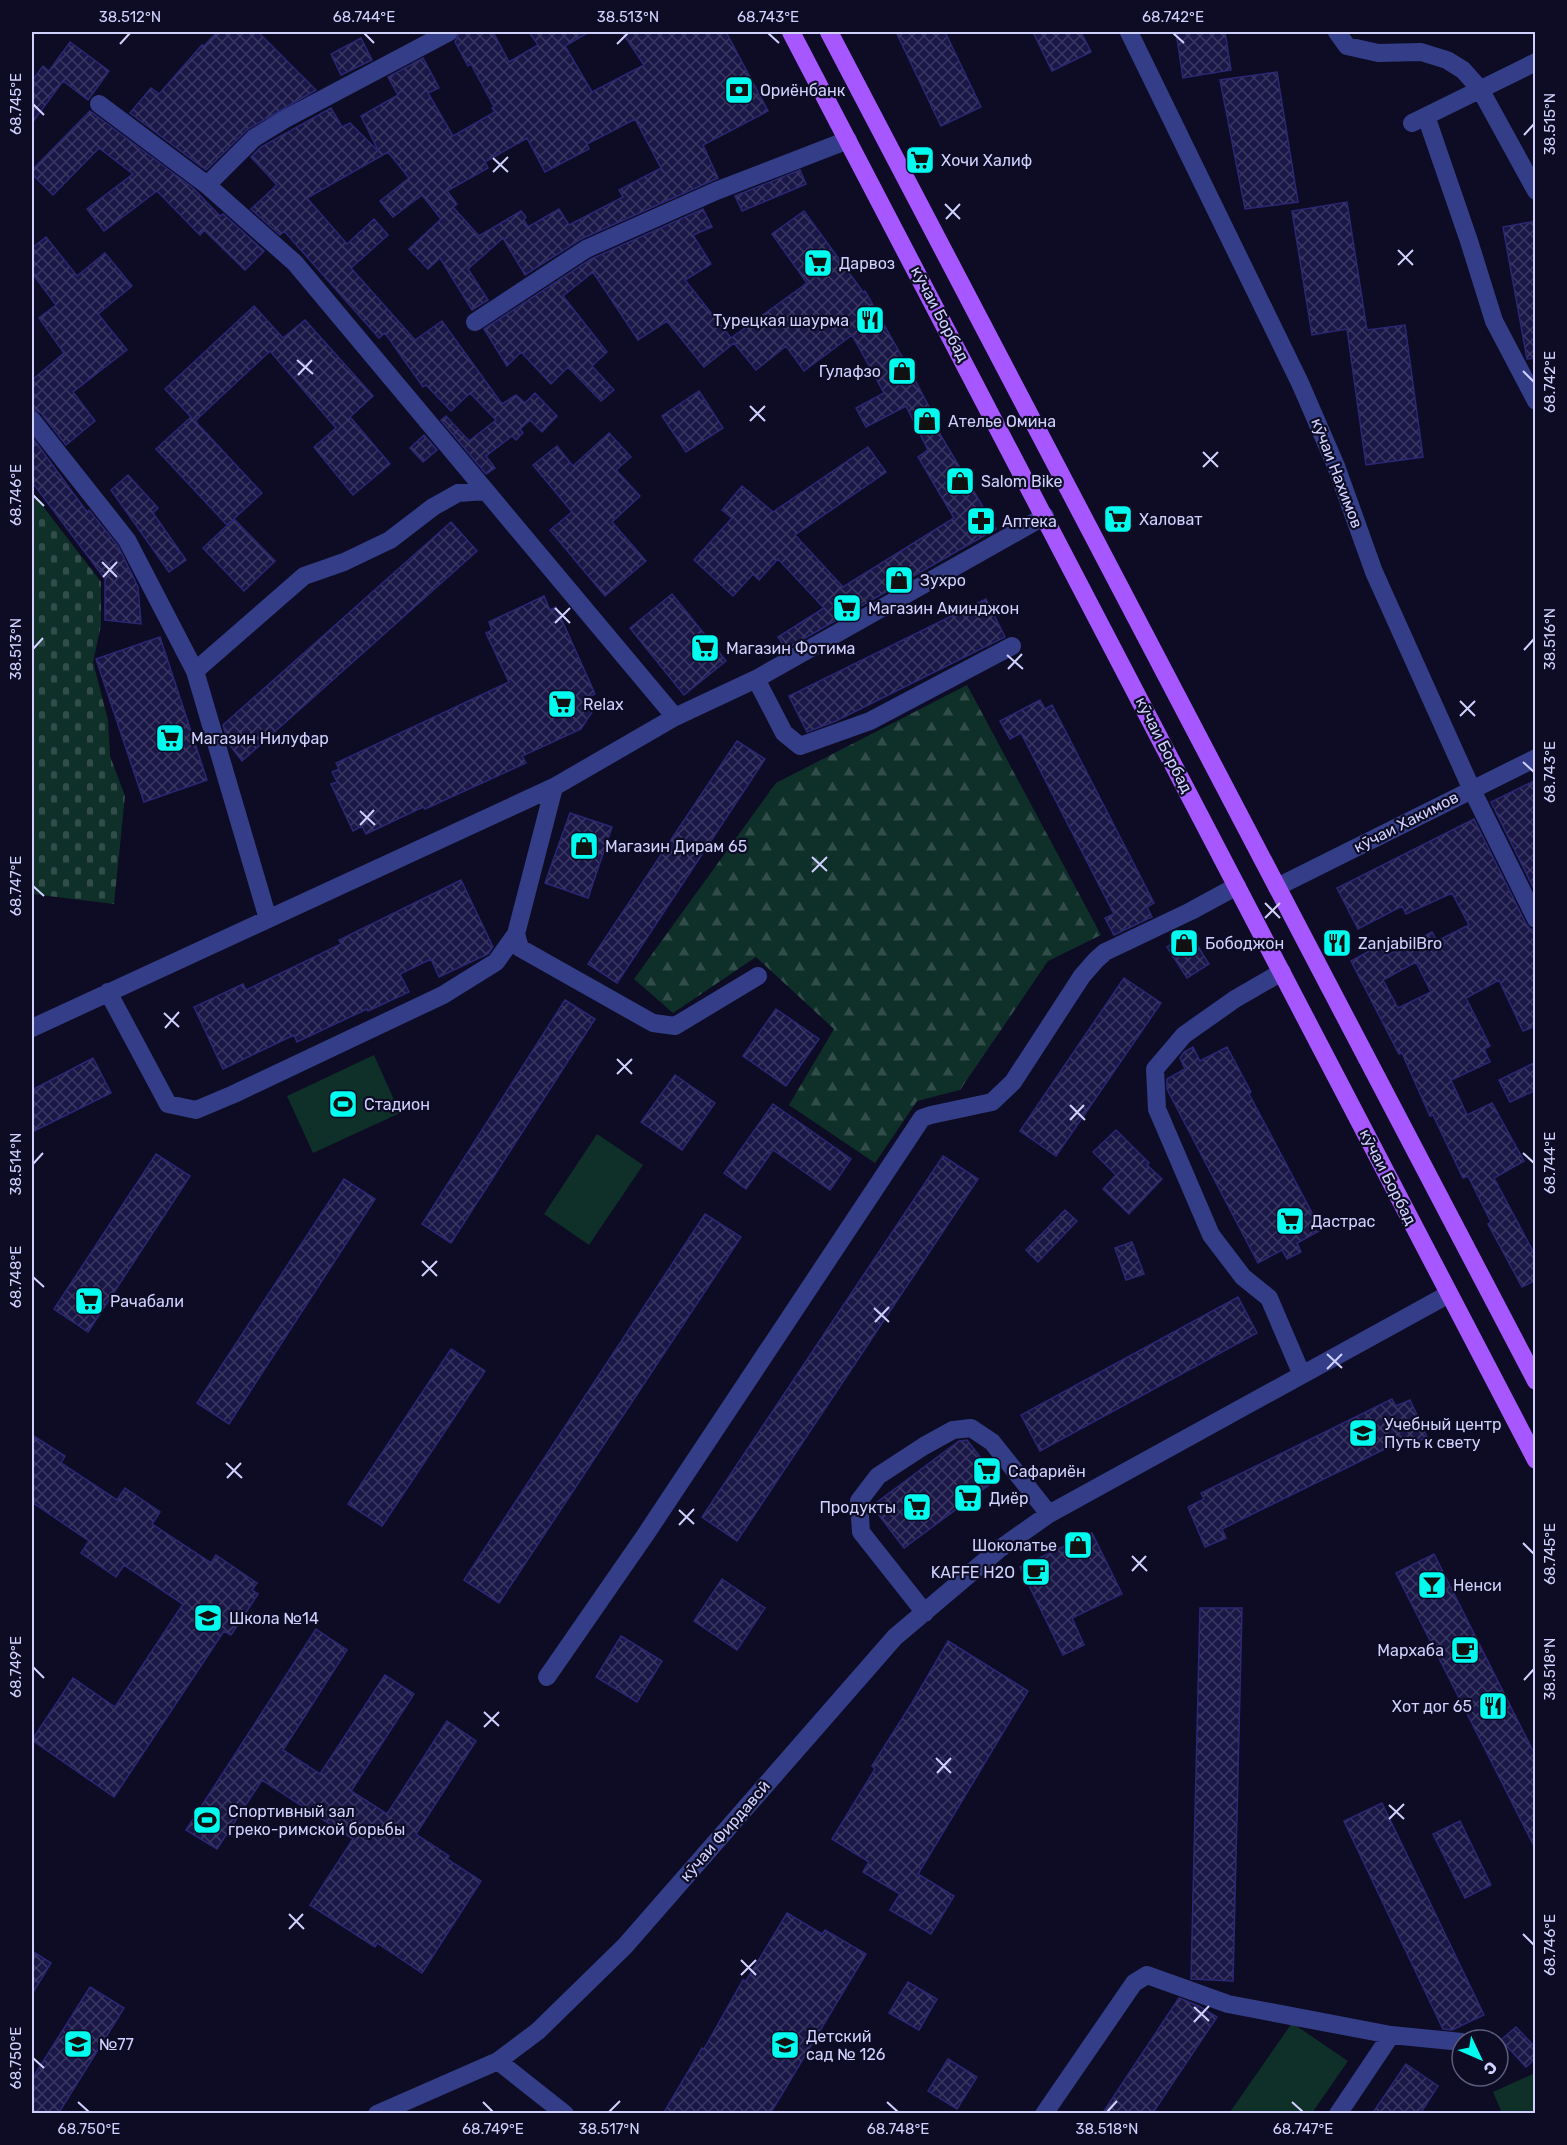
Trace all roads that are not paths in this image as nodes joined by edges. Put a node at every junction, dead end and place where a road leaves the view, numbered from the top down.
1 (449, 32) edge
2 (791, 32) edge
3 (829, 32) edge
4 (1129, 32) edge
5 (1337, 32) edge
6 (1536, 62) edge
7 (1480, 89) junction
8 (99, 104) dead end
9 (848, 140) junction
10 (207, 185) junction
11 (1536, 190) edge
12 (475, 322) dead end
13 (1536, 401) edge
14 (32, 420) edge
15 (486, 491) junction
16 (1045, 516) junction
17 (1012, 646) dead end
18 (195, 672) junction
19 (756, 679) junction
20 (675, 717) junction
21 (1536, 758) edge
22 (554, 787) junction
23 (1472, 790) junction
24 (1237, 886) junction
25 (1277, 887) junction
26 (268, 919) junction
27 (1536, 919) edge
28 (516, 934) junction
29 (1282, 972) junction
30 (758, 976) dead end
31 (108, 992) junction
32 (32, 1028) edge
33 (1449, 1294) junction
34 (1302, 1375) junction
35 (1536, 1381) edge
36 (1533, 1452) edge
37 (1049, 1514) junction
38 (925, 1612) junction
39 (547, 1677) dead end
40 (1391, 2035) junction
41 (1450, 2041) edge
42 (498, 2061) junction
43 (377, 2114) edge
44 (565, 2114) edge
45 (1044, 2114) edge
46 (1338, 2114) edge

1 - 10 street
2 - 9 main road, кӯчаи Борбад
3 - 25 main road, кӯчаи Борбад
4 - 23 street, кӯчаи Нахимов
5 - 7 street
6 - 7 street
7 - 11 street
7 - 13 street
8 - 10 street
9 - 12 street
9 - 16 main road, кӯчаи Борбад
10 - 15 street
14 - 18 street
15 - 18 street
15 - 20 street
16 - 19 street
16 - 24 main road, кӯчаи Борбад
17 - 19 street
18 - 26 street
19 - 20 street
20 - 22 street
21 - 23 street, кӯчаи Хакимов
22 - 26 street
22 - 28 street
23 - 25 street, кӯчаи Хакимов
23 - 27 street, кӯчаи Нахимов
24 - 29 main road, кӯчаи Борбад
24 - 39 street
25 - 35 main road, кӯчаи Борбад
26 - 31 street
28 - 30 street
28 - 31 street
29 - 33 main road, кӯчаи Борбад
29 - 34 street
31 - 32 street
33 - 34 street, кӯчаи Фирдавсӣ
33 - 36 main road, кӯчаи Борбад
34 - 37 street, кӯчаи Фирдавсӣ
37 - 38 street, кӯчаи Фирдавсӣ
37 - 38 street
38 - 42 street, кӯчаи Фирдавсӣ
40 - 41 street
40 - 45 street
40 - 46 street
42 - 43 street, кӯчаи Фирдавсӣ
42 - 44 street

